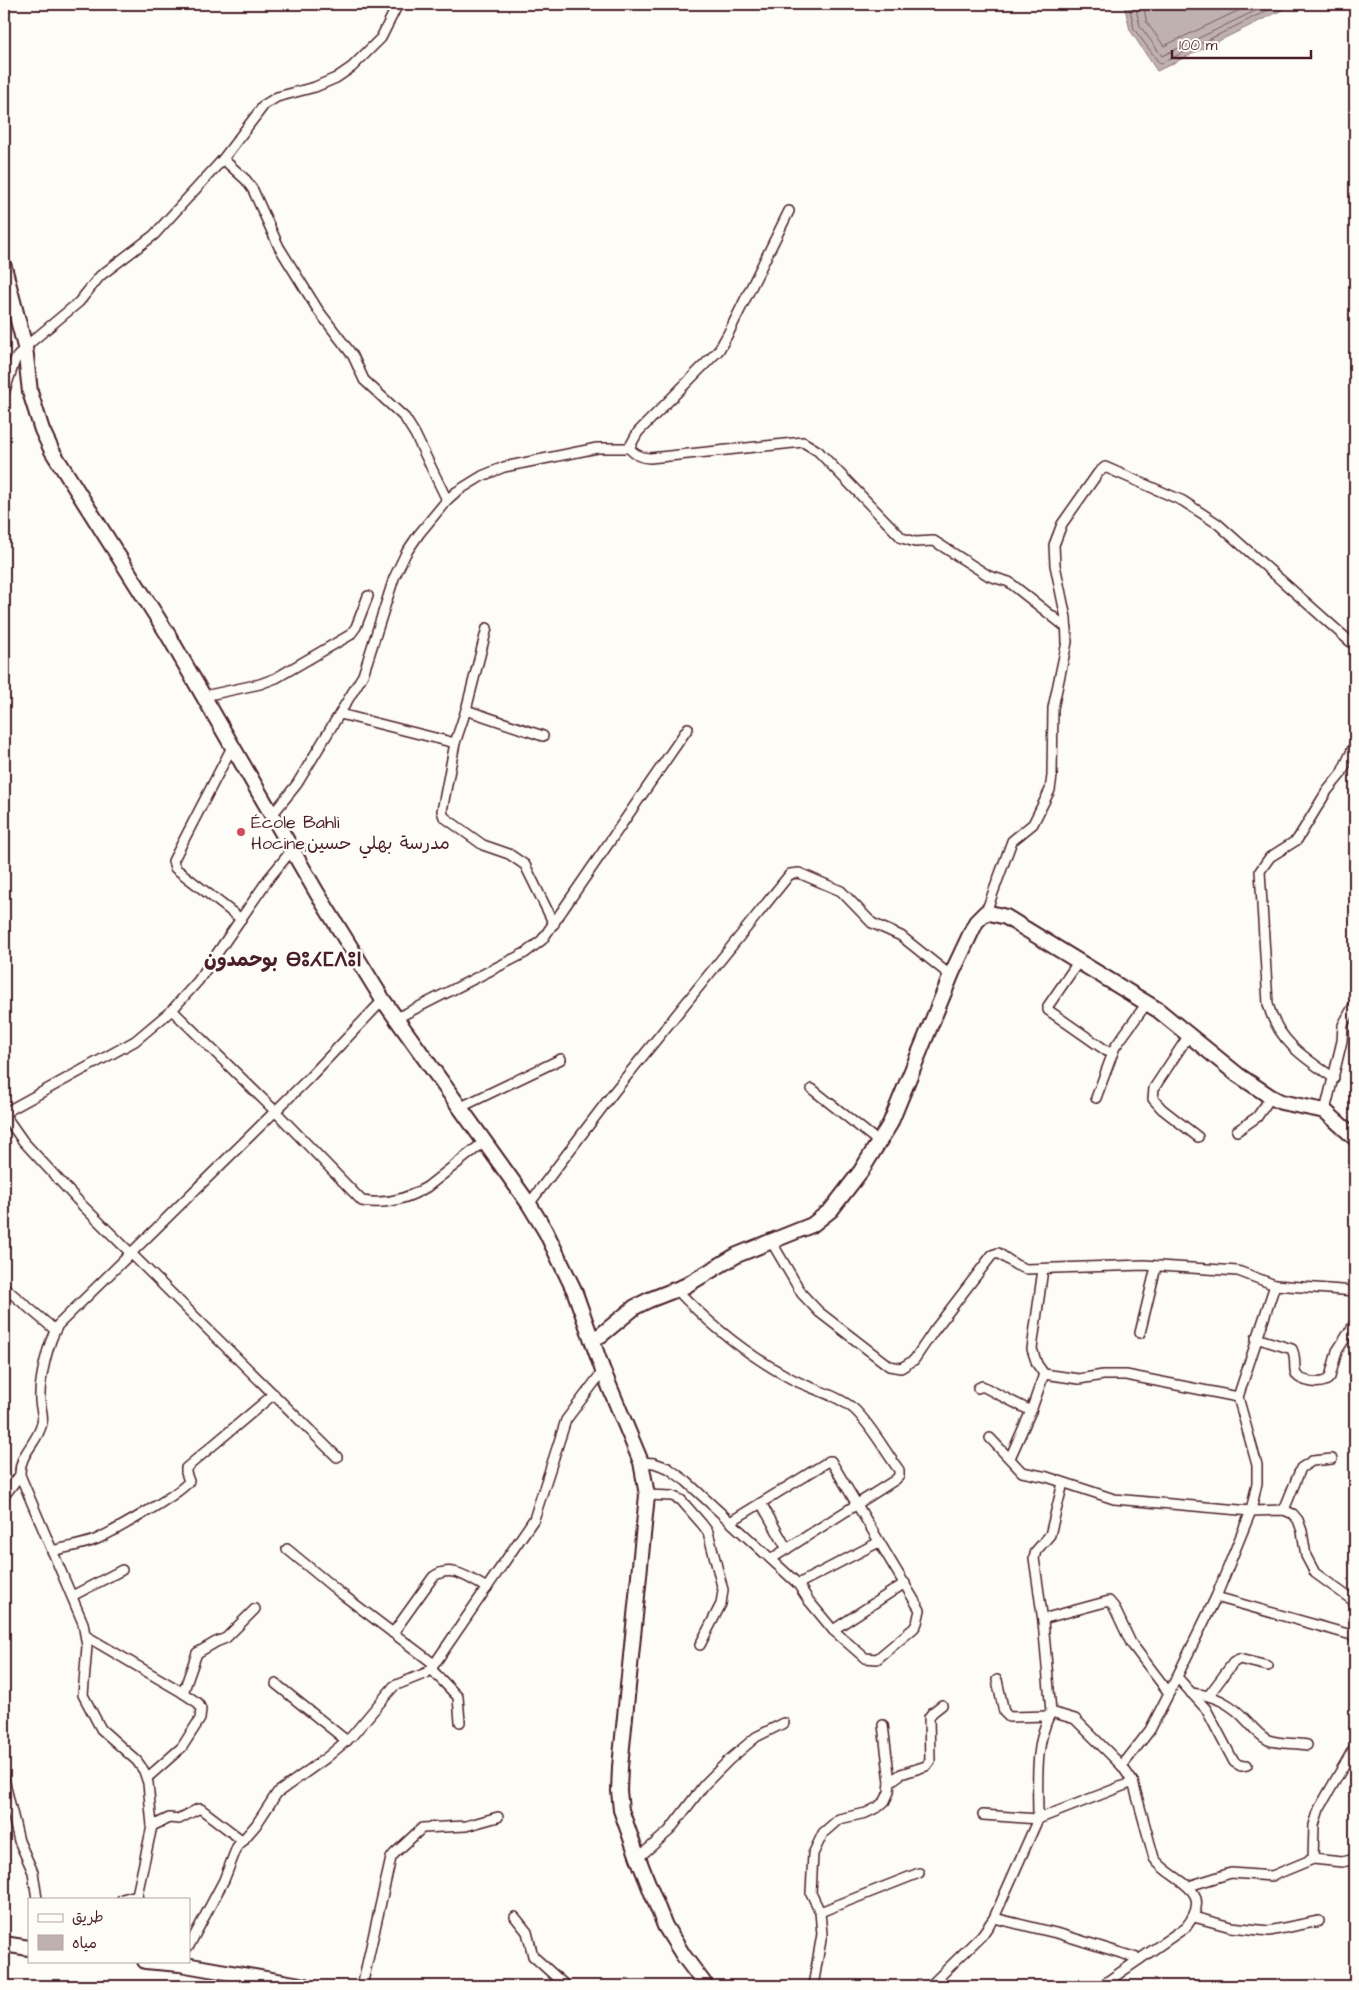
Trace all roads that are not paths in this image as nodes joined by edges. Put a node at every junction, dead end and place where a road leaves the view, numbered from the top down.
1 (398, 4) edge
2 (223, 159) junction
3 (789, 211) dead end
4 (4, 267) edge
5 (25, 347) junction
6 (4, 392) edge
7 (630, 448) junction
8 (447, 500) junction
9 (368, 596) dead end
10 (487, 628) dead end
11 (1066, 628) junction
12 (1355, 646) edge
13 (204, 696) junction
14 (466, 710) junction
15 (340, 714) junction
16 (688, 728) dead end
17 (543, 736) dead end
18 (455, 743) junction
19 (1355, 744) edge
20 (232, 747) junction
21 (272, 815) junction
22 (292, 850) junction
23 (986, 912) junction
24 (241, 919) junction
25 (554, 924) junction
26 (1079, 961) junction
27 (951, 976) junction
28 (383, 1000) junction
29 (1147, 1003) junction
30 (1355, 1003) edge
31 (172, 1010) junction
32 (396, 1019) junction
33 (1189, 1035) junction
34 (1111, 1054) junction
35 (561, 1059) dead end
36 (1334, 1078) junction
37 (812, 1089) dead end
38 (1271, 1097) junction
39 (1096, 1098) dead end
40 (459, 1108) junction
41 (274, 1110) junction
42 (1325, 1111) junction
43 (4, 1114) edge
44 (1237, 1131) dead end
45 (1198, 1137) dead end
46 (1355, 1138) edge
47 (484, 1142) junction
48 (880, 1143) junction
49 (529, 1204) junction
50 (772, 1241) junction
51 (130, 1254) junction
52 (1156, 1267) junction
53 (1043, 1269) junction
54 (1275, 1285) junction
55 (4, 1287) edge
56 (676, 1289) junction
57 (1355, 1291) edge
58 (1355, 1323) edge
59 (55, 1330) junction
60 (1140, 1333) dead end
61 (592, 1338) junction
62 (1256, 1338) junction
63 (603, 1372) junction
64 (1044, 1374) junction
65 (978, 1388) dead end
66 (274, 1394) junction
67 (1238, 1397) junction
68 (1031, 1410) junction
69 (990, 1438) dead end
70 (337, 1457) dead end
71 (1010, 1458) junction
72 (1332, 1459) dead end
73 (641, 1462) junction
74 (20, 1475) junction
75 (1063, 1483) junction
76 (647, 1495) junction
77 (4, 1496) edge
78 (760, 1503) junction
79 (857, 1504) junction
80 (1284, 1510) junction
81 (1251, 1511) junction
82 (730, 1522) junction
83 (879, 1542) junction
84 (287, 1549) dead end
85 (787, 1549) junction
86 (52, 1551) junction
87 (770, 1559) junction
88 (122, 1570) dead end
89 (905, 1583) junction
90 (798, 1584) junction
91 (487, 1588) junction
92 (72, 1596) junction
93 (1216, 1597) junction
94 (1355, 1602) edge
95 (255, 1609) dead end
96 (1043, 1621) junction
97 (833, 1630) junction
98 (393, 1633) junction
99 (86, 1636) junction
100 (1355, 1636) edge
101 (700, 1644) dead end
102 (432, 1666) junction
103 (1268, 1666) dead end
104 (1177, 1677) junction
105 (997, 1680) dead end
106 (276, 1684) dead end
107 (183, 1693) junction
108 (1169, 1693) junction
109 (1191, 1693) junction
110 (1209, 1695) junction
111 (942, 1705) dead end
112 (1050, 1714) junction
113 (460, 1722) dead end
114 (784, 1723) dead end
115 (883, 1725) dead end
116 (347, 1741) junction
117 (1307, 1745) dead end
118 (1355, 1746) edge
119 (1247, 1765) dead end
120 (1122, 1766) junction
121 (146, 1778) junction
122 (4, 1779) edge
123 (890, 1782) junction
124 (1133, 1782) junction
125 (983, 1815) dead end
126 (498, 1817) dead end
127 (1038, 1819) junction
128 (152, 1826) junction
129 (242, 1841) junction
130 (1355, 1856) edge
131 (638, 1858) junction
132 (1314, 1859) junction
133 (919, 1872) dead end
134 (1189, 1886) junction
135 (137, 1897) edge
136 (37, 1898) edge
137 (820, 1912) junction
138 (515, 1917) dead end
139 (994, 1918) junction
140 (1194, 1918) junction
141 (1320, 1921) dead end
142 (4, 1944) edge
143 (190, 1944) edge
144 (28, 1948) edge
145 (1140, 1959) junction
146 (154, 1962) edge
147 (180, 1963) edge
148 (306, 1986) edge
149 (362, 1986) edge
150 (566, 1986) edge
151 (706, 1986) edge
152 (813, 1986) edge
153 (930, 1986) edge
154 (1101, 1986) edge

1 - 2 street
2 - 5 street
2 - 8 street
3 - 7 street
4 - 5 main road
5 - 6 street
5 - 13 main road
7 - 8 street
7 - 11 street
8 - 15 street
9 - 13 street
10 - 14 street
11 - 12 street
11 - 23 street
13 - 20 main road
14 - 17 street
14 - 18 street
15 - 18 street
15 - 21 street
16 - 25 street
18 - 25 street
19 - 36 street
20 - 21 main road
20 - 24 street
21 - 22 main road
22 - 24 street
22 - 28 main road
23 - 26 main road
23 - 27 main road
24 - 31 street
25 - 32 street
26 - 29 main road
26 - 34 street
27 - 48 main road
27 - 49 street
28 - 32 main road
28 - 41 street
29 - 33 main road
29 - 34 street
30 - 36 street
31 - 41 street
31 - 43 street
32 - 40 main road
33 - 38 main road
33 - 45 street
34 - 39 street
35 - 40 street
36 - 42 street
37 - 48 street
38 - 42 main road
38 - 44 street
40 - 47 main road
41 - 47 street
41 - 51 street
42 - 46 main road
43 - 51 street
47 - 49 main road
48 - 50 main road
49 - 61 main road
50 - 53 street
50 - 56 main road
51 - 59 street
51 - 66 street
52 - 53 street
52 - 54 street
52 - 60 street
53 - 64 street
54 - 57 street
54 - 62 street
55 - 59 street
56 - 61 main road
56 - 79 street
58 - 62 street
59 - 74 street
61 - 63 main road
62 - 67 street
63 - 73 main road
63 - 91 street
64 - 67 street
64 - 68 street
65 - 68 street
66 - 70 street
66 - 86 street
67 - 81 street
68 - 71 street
69 - 71 street
71 - 75 street
72 - 80 street
73 - 76 main road
73 - 82 street
74 - 77 street
74 - 86 street
75 - 81 street
75 - 96 street
76 - 101 street
76 - 131 main road
78 - 79 street
78 - 82 street
78 - 85 street
79 - 83 street
79 - 85 street
80 - 81 street
80 - 94 street
81 - 93 street
82 - 87 street
83 - 89 street
83 - 90 street
84 - 98 street
85 - 87 street
86 - 92 street
87 - 90 street
88 - 92 street
89 - 97 street
89 - 97 street
90 - 97 street
91 - 98 street
91 - 102 street
92 - 99 street
93 - 100 street
93 - 104 street
95 - 107 street
96 - 108 street
96 - 112 street
98 - 102 street
99 - 107 street
99 - 121 street
102 - 113 street
102 - 116 street
103 - 110 street
104 - 108 street
104 - 109 street
105 - 112 street
106 - 116 street
107 - 121 street
108 - 120 street
109 - 110 street
109 - 119 street
110 - 117 street
111 - 123 street
112 - 120 street
112 - 127 street
114 - 131 street
115 - 123 street
116 - 129 street
118 - 132 street
120 - 124 street
121 - 128 street
122 - 136 street
123 - 137 street
124 - 127 street
124 - 134 street
125 - 127 street
126 - 149 street
127 - 139 street
128 - 129 street
128 - 135 street
129 - 143 street
130 - 132 street
131 - 151 main road
132 - 134 street
133 - 137 street
134 - 140 street
137 - 152 street
138 - 150 street
139 - 145 street
139 - 153 street
140 - 141 street
140 - 145 street
142 - 144 main road
145 - 154 street
146 - 147 main road
147 - 148 main road

